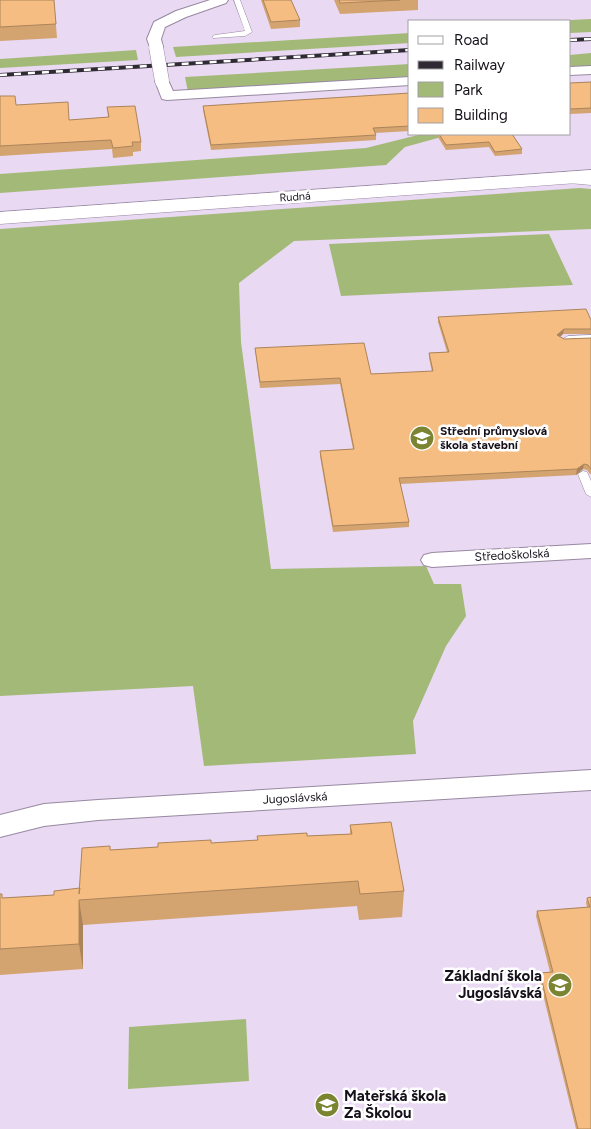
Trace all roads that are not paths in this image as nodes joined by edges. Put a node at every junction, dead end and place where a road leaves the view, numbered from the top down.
1 (222, 0) edge
2 (236, 0) edge
3 (215, 37) dead end
4 (591, 70) edge
5 (571, 71) edge
6 (408, 81) edge
7 (591, 163) edge
8 (591, 176) edge
9 (556, 179) junction
10 (591, 182) edge
11 (0, 204) edge
12 (0, 218) edge
13 (591, 338) edge
14 (563, 339) edge
15 (584, 474) dead end
16 (591, 494) edge
17 (591, 551) edge
18 (432, 560) dead end
19 (591, 780) edge
20 (0, 826) edge

1 - 6 street, bridge
2 - 3 lane
4 - 5 street
7 - 11 highway, Rudná
8 - 9 highway, Rudná
9 - 10 lane
9 - 12 highway, Rudná
13 - 14 lane
15 - 16 lane
17 - 18 street, Středoškolská
19 - 20 street, Jugoslávská

